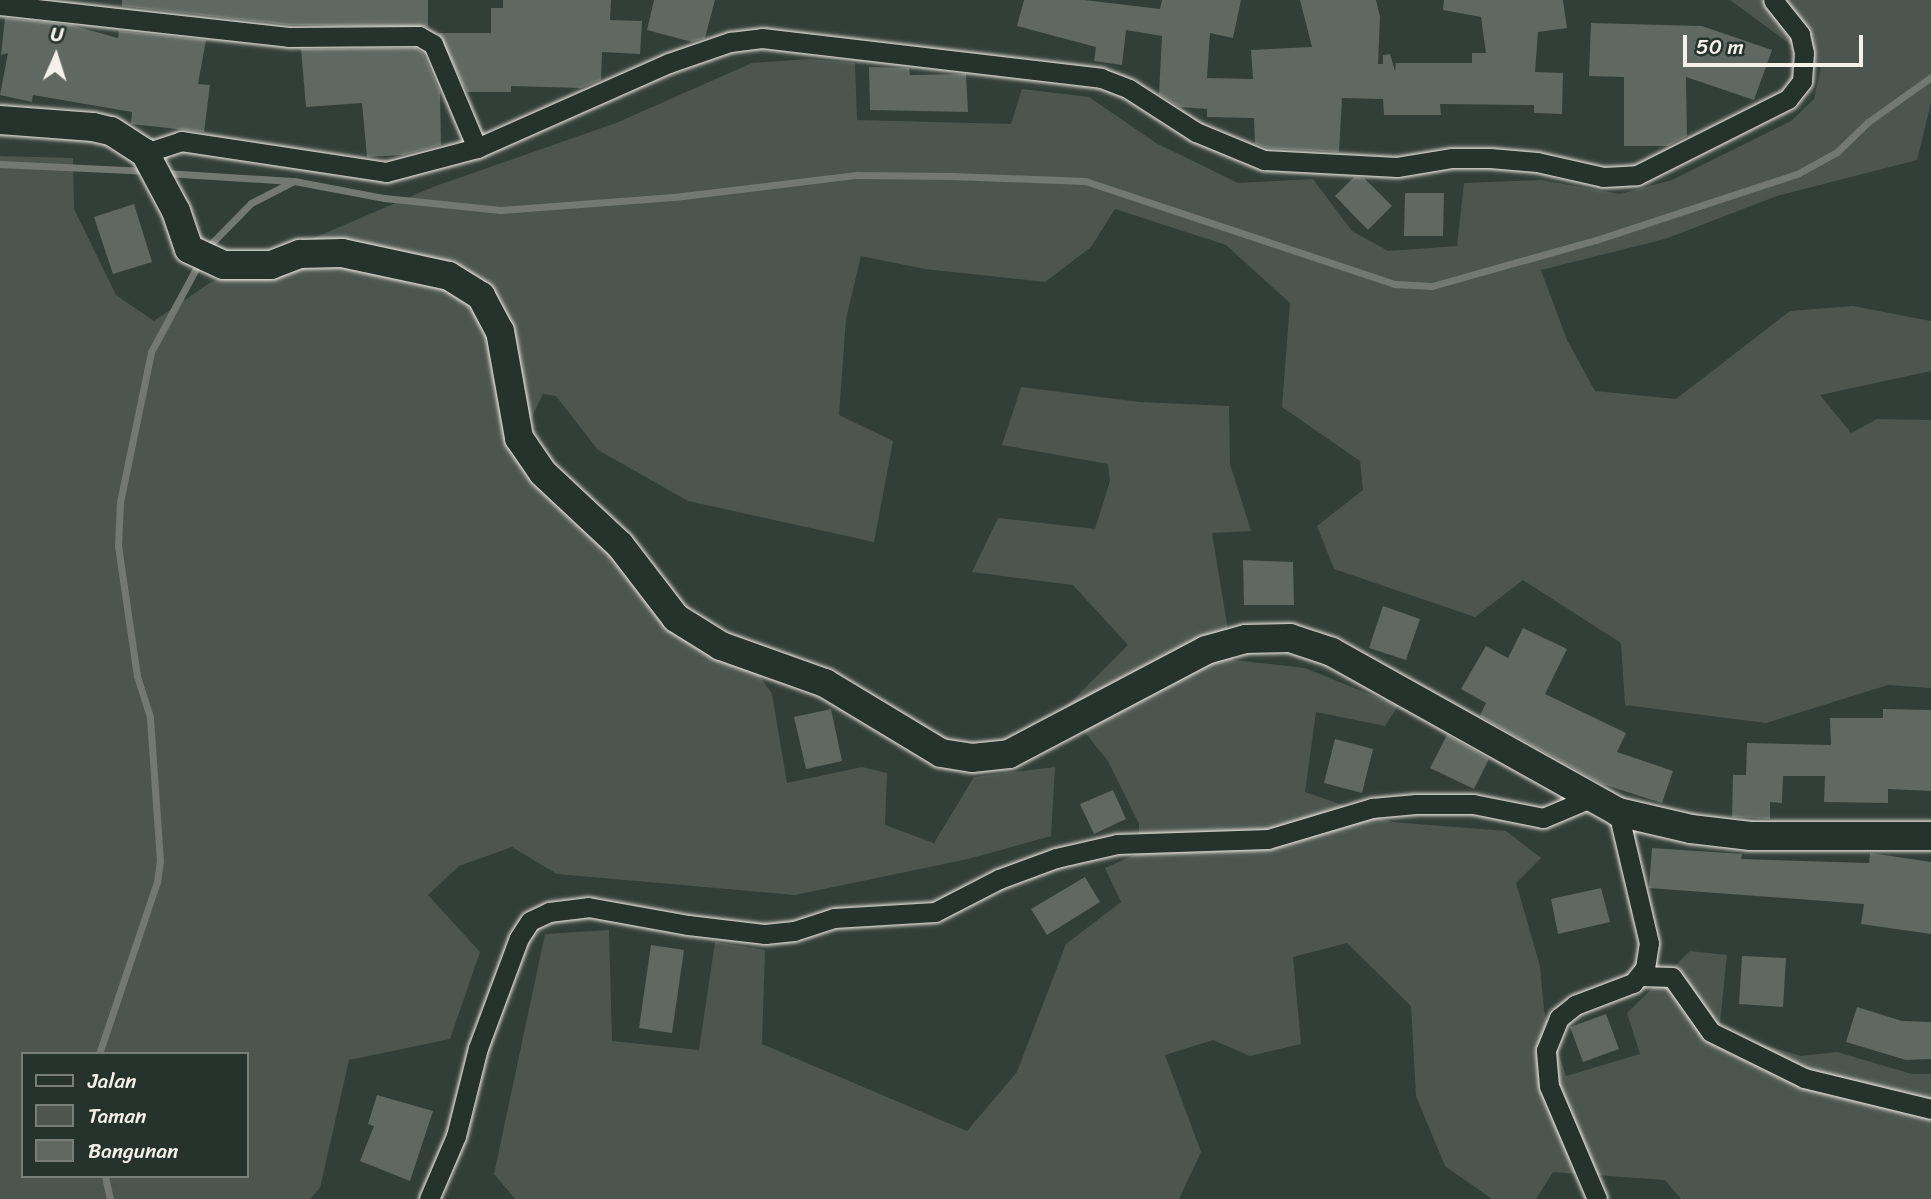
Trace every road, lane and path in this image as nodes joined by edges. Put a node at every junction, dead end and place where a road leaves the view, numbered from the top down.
1 (1773, 0) edge
2 (0, 5) edge
3 (0, 120) edge
4 (477, 148) junction
5 (145, 153) junction
6 (1588, 799) junction
7 (1618, 812) junction
8 (1931, 836) edge
9 (1640, 976) junction
10 (1931, 1110) edge
11 (429, 1199) edge
12 (1597, 1199) edge

1 - 4 street
2 - 4 street
3 - 5 street
4 - 5 street
5 - 6 street
6 - 7 street
6 - 11 street
7 - 8 street
7 - 9 street
9 - 10 street
9 - 12 street

